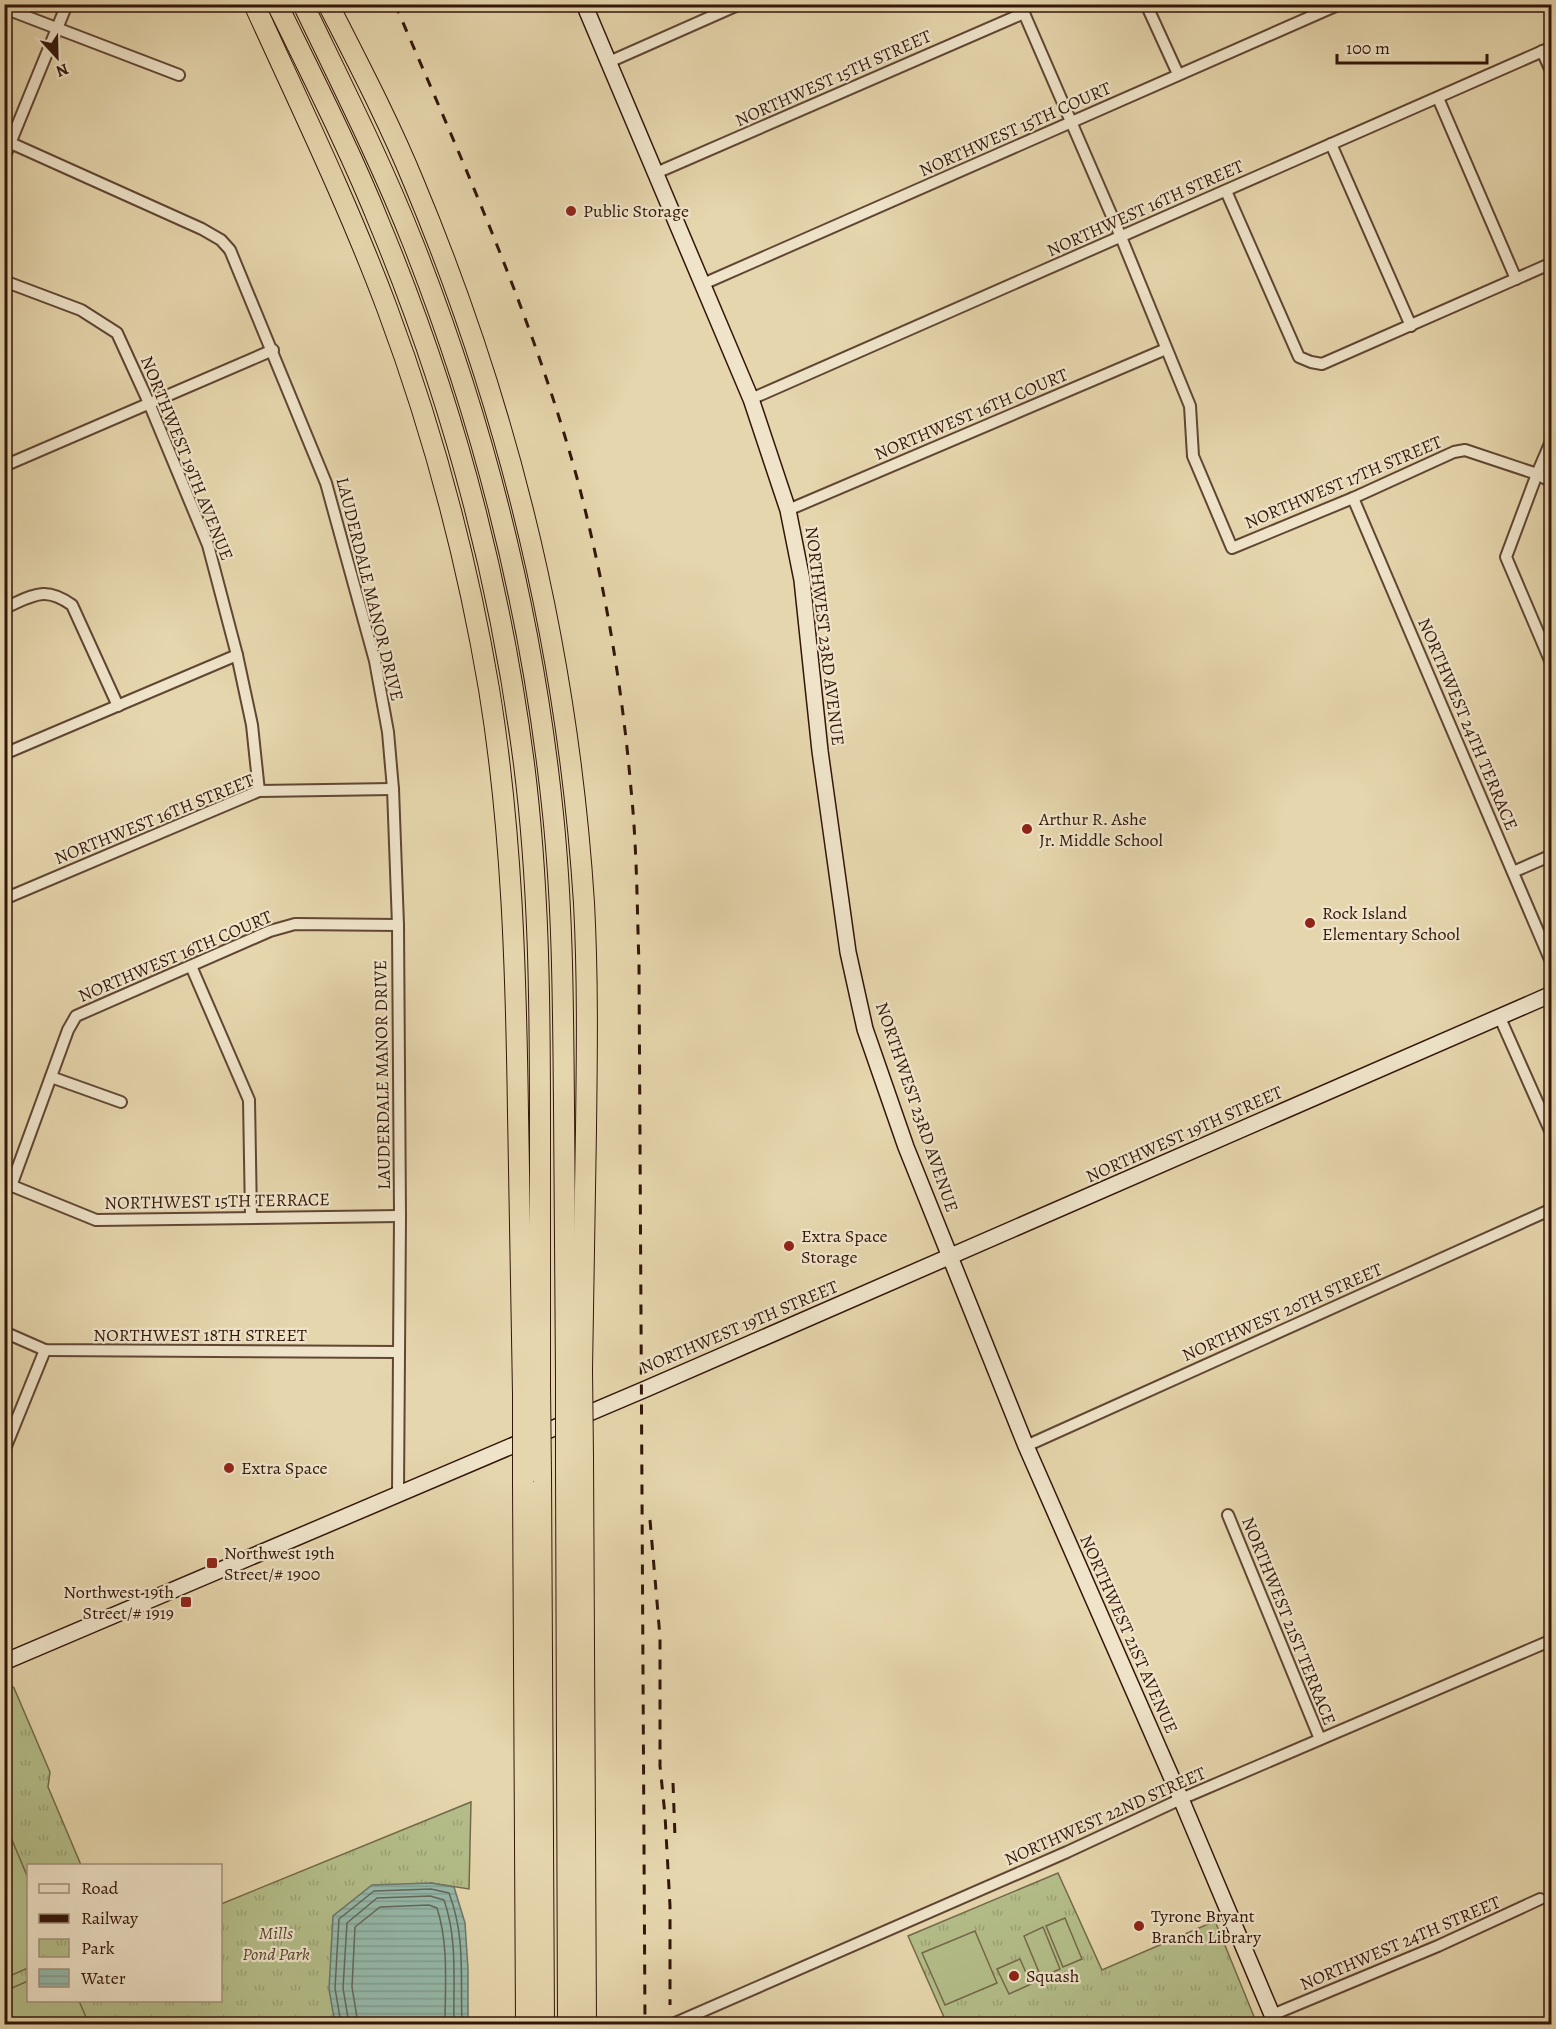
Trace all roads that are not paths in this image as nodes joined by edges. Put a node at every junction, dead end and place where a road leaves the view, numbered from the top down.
1 (67, 4) edge
2 (254, 4) edge
3 (277, 4) edge
4 (303, 4) edge
5 (328, 4) edge
6 (584, 4) edge
7 (740, 4) edge
8 (1146, 4) edge
9 (1340, 4) edge
10 (4, 8) edge
11 (1022, 9) edge
12 (57, 27) junction
13 (1547, 49) edge
14 (609, 62) junction
15 (1551, 72) edge
16 (1178, 74) junction
17 (179, 75) dead end
18 (1438, 98) junction
19 (1071, 122) junction
20 (8, 141) edge
21 (1331, 144) junction
22 (4, 158) edge
23 (656, 173) junction
24 (1226, 190) junction
25 (1121, 237) junction
26 (1551, 263) edge
27 (1516, 279) junction
28 (4, 281) edge
29 (703, 284) junction
30 (409, 297) junction
31 (1411, 326) junction
32 (1166, 349) junction
33 (273, 350) junction
34 (751, 399) junction
35 (149, 403) junction
36 (1551, 439) edge
37 (4, 466) edge
38 (1536, 474) junction
39 (443, 480) junction
40 (1551, 482) edge
41 (493, 487) junction
42 (1353, 498) junction
43 (788, 510) junction
44 (4, 608) edge
45 (553, 645) junction
46 (237, 655) junction
47 (1551, 665) edge
48 (117, 706) junction
49 (4, 754) edge
50 (393, 789) junction
51 (259, 790) junction
52 (1551, 855) edge
53 (1514, 872) junction
54 (4, 899) edge
55 (398, 925) junction
56 (1551, 964) edge
57 (191, 966) junction
58 (1551, 994) edge
59 (1500, 1018) junction
60 (51, 1077) junction
61 (121, 1102) dead end
62 (1551, 1135) edge
63 (8, 1185) edge
64 (1551, 1209) edge
65 (400, 1215) junction
66 (251, 1216) junction
67 (950, 1257) junction
68 (4, 1332) edge
69 (45, 1350) junction
70 (398, 1352) junction
71 (574, 1373) junction
72 (531, 1390) junction
73 (1026, 1446) junction
74 (4, 1451) edge
75 (574, 1461) junction
76 (532, 1479) junction
77 (398, 1493) junction
78 (1228, 1515) dead end
79 (1551, 1640) edge
80 (4, 1662) edge
81 (1320, 1739) junction
82 (1181, 1799) junction
83 (1540, 1899) dead end
84 (1274, 2020) edge
85 (526, 2025) edge
86 (544, 2025) edge
87 (568, 2025) edge
88 (586, 2025) edge
89 (673, 2025) edge

1 - 12 street
2 - 39 highway
3 - 30 highway
4 - 41 highway
5 - 45 highway
6 - 14 street, NORTHWEST 23RD AVENUE
7 - 14 street
8 - 16 street
9 - 16 street, NORTHWEST 15TH COURT
10 - 12 street
11 - 19 street
11 - 23 street, NORTHWEST 15TH STREET
12 - 17 street
12 - 20 street
13 - 15 street
13 - 18 street, NORTHWEST 16TH STREET
14 - 23 street, NORTHWEST 23RD AVENUE
16 - 19 street, NORTHWEST 15TH COURT
18 - 21 street, NORTHWEST 16TH STREET
18 - 27 street
19 - 25 street
19 - 29 street, NORTHWEST 15TH COURT
20 - 22 street
20 - 33 street, LAUDERDALE MANOR DRIVE
21 - 24 street, NORTHWEST 16TH STREET
21 - 31 street
23 - 29 street, NORTHWEST 23RD AVENUE
24 - 25 street, NORTHWEST 16TH STREET
24 - 31 street
25 - 32 street
25 - 34 street, NORTHWEST 16TH STREET
26 - 27 street
27 - 31 street
28 - 35 street, NORTHWEST 19TH AVENUE
29 - 34 street, NORTHWEST 23RD AVENUE
30 - 39 highway
30 - 72 highway
32 - 42 street, NORTHWEST 17TH STREET
32 - 43 street, NORTHWEST 16TH COURT
33 - 35 street
33 - 50 street, LAUDERDALE MANOR DRIVE
34 - 43 street, NORTHWEST 23RD AVENUE
35 - 37 street
35 - 46 street, NORTHWEST 19TH AVENUE
36 - 38 street
38 - 40 street, NORTHWEST 17TH STREET
38 - 42 street, NORTHWEST 17TH STREET
38 - 47 street
39 - 72 highway
41 - 45 highway
41 - 71 highway
42 - 53 street, NORTHWEST 24TH TERRACE
43 - 67 street, NORTHWEST 23RD AVENUE
44 - 48 street
45 - 71 highway
46 - 48 street
46 - 51 street, NORTHWEST 19TH AVENUE
48 - 49 street
50 - 51 street, NORTHWEST 16TH STREET
50 - 55 street, LAUDERDALE MANOR DRIVE
51 - 54 street, NORTHWEST 16TH STREET
52 - 53 street
53 - 56 street, NORTHWEST 24TH TERRACE
55 - 57 street, NORTHWEST 16TH COURT
55 - 65 street, LAUDERDALE MANOR DRIVE
57 - 60 street, NORTHWEST 16TH COURT
57 - 66 street
58 - 59 street, NORTHWEST 19TH STREET
59 - 62 street
59 - 67 street, NORTHWEST 19TH STREET
60 - 61 street
60 - 63 street, NORTHWEST 16TH COURT
63 - 66 street, NORTHWEST 15TH TERRACE
64 - 73 street, NORTHWEST 20TH STREET
65 - 66 street, NORTHWEST 15TH TERRACE
65 - 70 street, LAUDERDALE MANOR DRIVE
67 - 73 street, NORTHWEST 21ST AVENUE
67 - 77 street, NORTHWEST 19TH STREET
68 - 69 street, NORTHWEST 18TH STREET
69 - 70 street, NORTHWEST 18TH STREET
69 - 74 street
70 - 77 street, LAUDERDALE MANOR DRIVE
71 - 75 highway, bridge
72 - 76 highway, bridge
73 - 82 street, NORTHWEST 21ST AVENUE
75 - 87 highway
75 - 88 highway
76 - 85 highway
76 - 86 highway
77 - 80 street, NORTHWEST 19TH STREET
78 - 81 street, NORTHWEST 21ST TERRACE
79 - 81 street, NORTHWEST 22ND STREET
81 - 82 street, NORTHWEST 22ND STREET
82 - 84 street, NORTHWEST 21ST AVENUE
82 - 89 street, NORTHWEST 22ND STREET
83 - 84 street, NORTHWEST 24TH STREET

